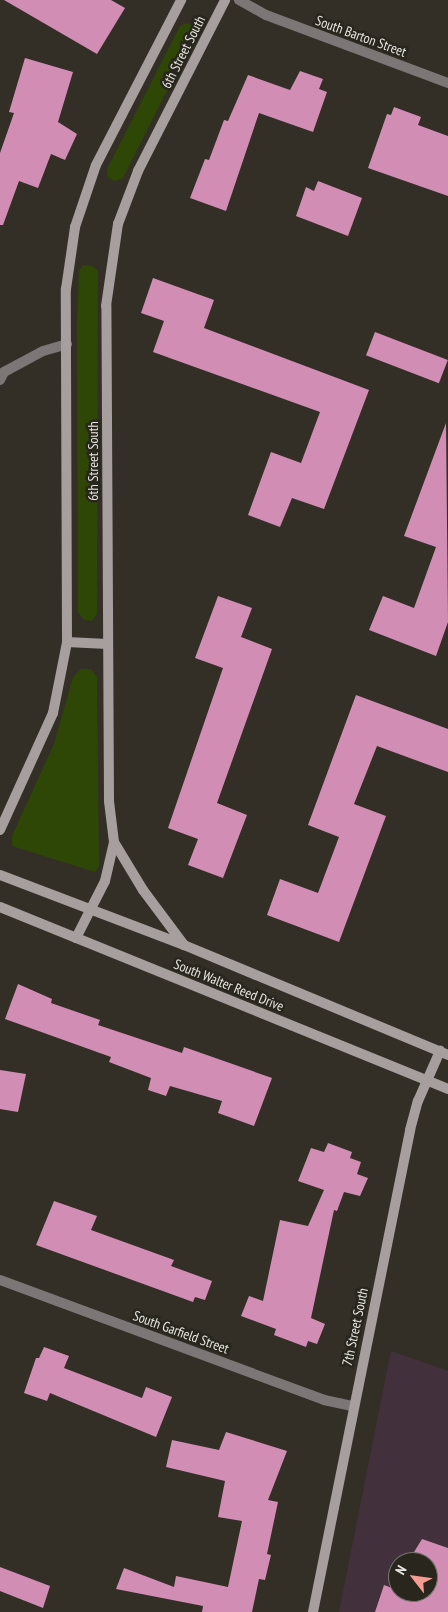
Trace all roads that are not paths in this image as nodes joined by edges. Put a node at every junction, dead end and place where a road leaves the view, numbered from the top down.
1 (181, 0) edge
2 (225, 0) edge
3 (239, 0) edge
4 (448, 83) edge
5 (67, 344) junction
6 (0, 380) edge
7 (67, 642) junction
8 (107, 644) junction
9 (0, 830) edge
10 (114, 842) junction
11 (0, 875) edge
12 (0, 907) edge
13 (90, 909) junction
14 (76, 938) junction
15 (184, 945) junction
16 (444, 1053) edge
17 (428, 1079) junction
18 (448, 1088) edge
19 (0, 1280) edge
20 (353, 1406) junction
21 (313, 1612) edge

1 - 5 street, 6th Street South
2 - 8 street, 6th Street South
3 - 4 street, South Barton Street
5 - 6 street
5 - 7 street, 6th Street South
7 - 8 street
7 - 9 street, 6th Street South
8 - 10 street, 6th Street South
10 - 13 street, 6th Street South
10 - 15 street
11 - 13 street, South Walter Reed Drive
12 - 14 street, South Walter Reed Drive
13 - 14 street, 6th Street South
13 - 15 street, South Walter Reed Drive
14 - 17 street, South Walter Reed Drive
15 - 16 street, South Walter Reed Drive
16 - 17 street, 7th Street South
17 - 18 street, South Walter Reed Drive
17 - 20 street, 7th Street South
19 - 20 street, South Garfield Street
20 - 21 street, 7th Street South

